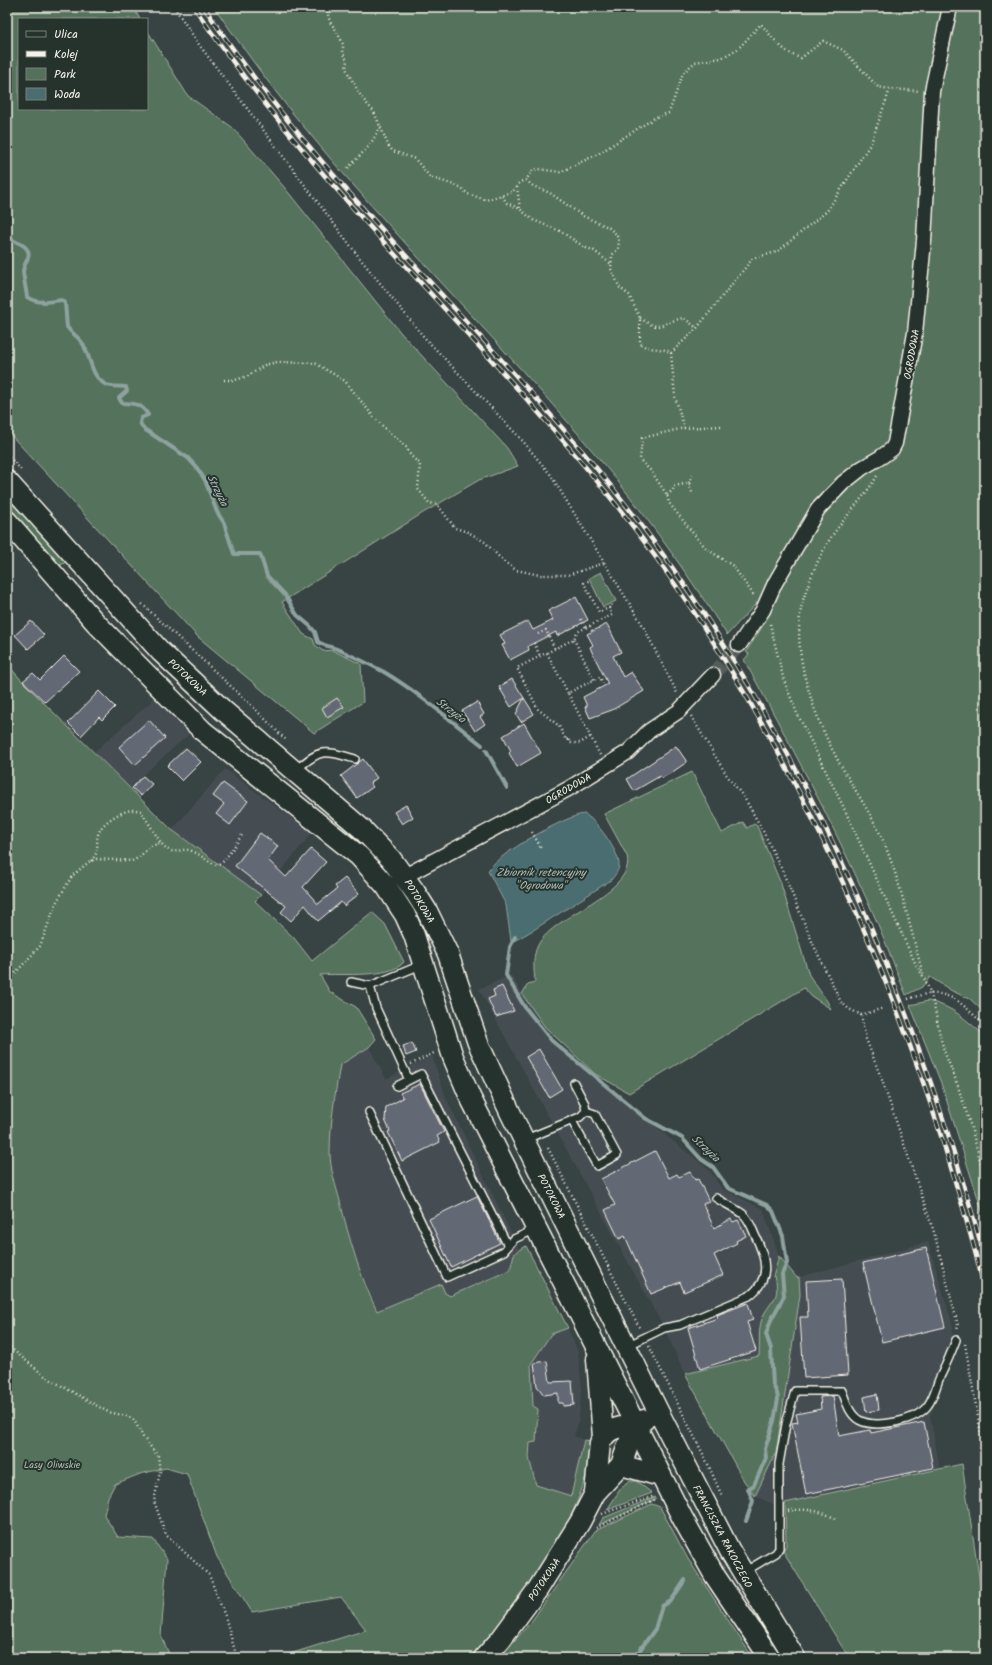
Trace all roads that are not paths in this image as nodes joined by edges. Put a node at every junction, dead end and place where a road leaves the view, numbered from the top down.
1 (950, 7) edge
2 (16, 478) edge
3 (7, 521) edge
4 (79, 562) junction
5 (57, 579) junction
6 (739, 645) tunnel mouth
7 (714, 675) tunnel mouth
8 (355, 759) dead end
9 (301, 766) junction
10 (405, 876) junction
11 (448, 954) junction
12 (424, 964) junction
13 (351, 982) dead end
14 (370, 986) junction
15 (409, 1080) junction
16 (574, 1083) dead end
17 (397, 1086) dead end
18 (586, 1111) junction
19 (369, 1112) dead end
20 (572, 1121) junction
21 (532, 1137) junction
22 (716, 1198) dead end
23 (537, 1229) junction
24 (508, 1246) junction
25 (598, 1289) junction
26 (572, 1301) junction
27 (956, 1340) road end
28 (627, 1346) junction
29 (596, 1349) junction
30 (658, 1411) junction
31 (635, 1426) junction
32 (603, 1437) junction
33 (621, 1465) junction
34 (660, 1476) junction
35 (594, 1494) junction
36 (742, 1574) junction
37 (484, 1658) edge
38 (770, 1658) edge
39 (795, 1658) edge

1 - 6 street, OGRODOWA
2 - 4 main road, POTOKOWA
3 - 5 main road, POTOKOWA
4 - 5 main road
4 - 9 main road, POTOKOWA
5 - 12 main road, POTOKOWA
7 - 10 street, OGRODOWA
8 - 9 lane
9 - 10 main road, POTOKOWA
10 - 11 main road, POTOKOWA
11 - 12 main road
11 - 21 main road, POTOKOWA
12 - 14 lane
12 - 23 main road, POTOKOWA
13 - 14 lane
14 - 15 lane
15 - 17 lane
15 - 24 lane
16 - 18 lane
18 - 20 lane
18 - 20 lane
19 - 24 lane
20 - 21 lane
21 - 25 main road, POTOKOWA
22 - 28 lane
23 - 24 lane
23 - 26 main road, POTOKOWA
25 - 26 main road
25 - 28 main road, POTOKOWA
26 - 29 main road, POTOKOWA
27 - 36 lane
28 - 30 main road, POTOKOWA
29 - 31 main road, POTOKOWA
29 - 32 main road, POTOKOWA
30 - 31 main road
30 - 36 main road, FRANCISZKA RAKOCZEGO
31 - 32 main road
31 - 33 main road, POTOKOWA
31 - 34 main road
32 - 35 main road, POTOKOWA
33 - 34 main road
33 - 35 main road, POTOKOWA
34 - 38 main road
35 - 37 main road, POTOKOWA
36 - 39 main road, FRANCISZKA RAKOCZEGO

